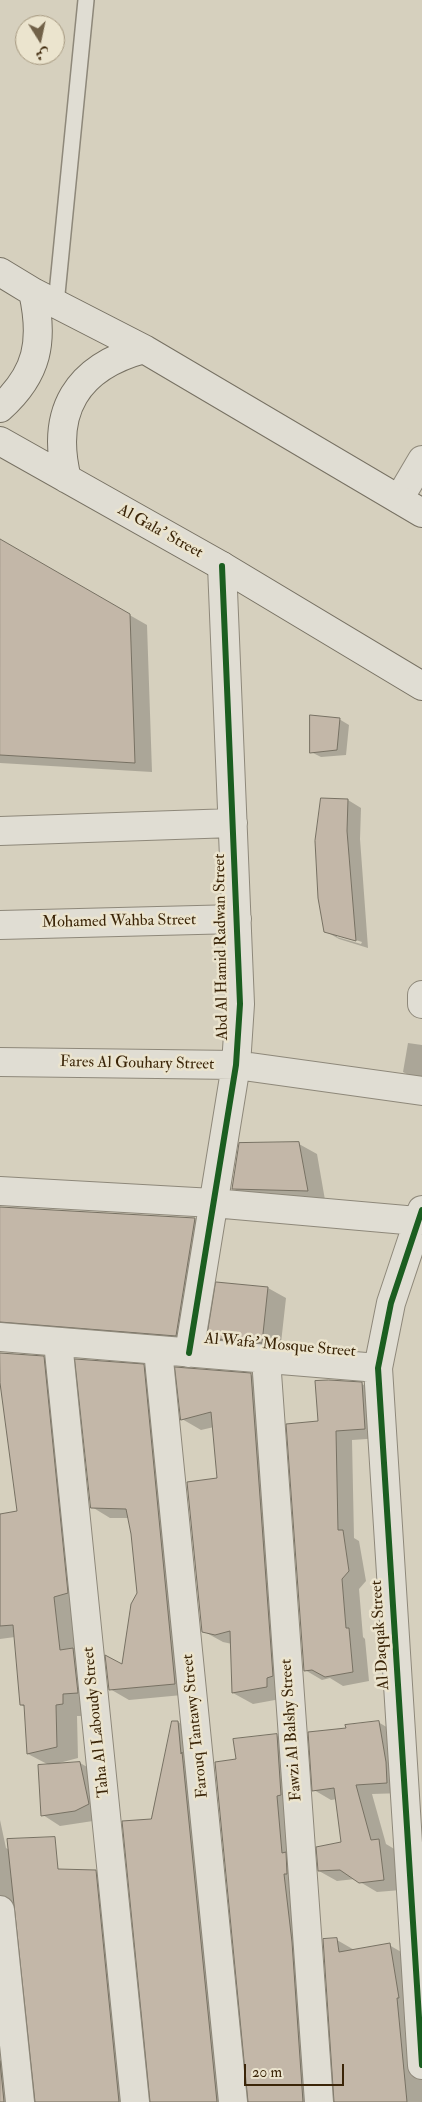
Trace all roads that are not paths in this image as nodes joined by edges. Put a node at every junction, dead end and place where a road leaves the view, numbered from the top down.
1 (86, 0) edge
2 (0, 272) edge
3 (44, 298) junction
4 (144, 349) junction
5 (0, 408) edge
6 (0, 441) edge
7 (422, 460) edge
8 (67, 479) junction
9 (398, 499) junction
10 (422, 513) edge
11 (222, 566) junction
12 (422, 686) edge
13 (233, 823) junction
14 (0, 831) edge
15 (237, 920) junction
16 (0, 925) edge
17 (422, 994) edge
18 (422, 1004) edge
19 (0, 1062) edge
20 (236, 1065) junction
21 (422, 1091) edge
22 (0, 1191) edge
23 (213, 1203) junction
24 (420, 1215) edge
25 (0, 1338) edge
26 (58, 1342) junction
27 (158, 1350) junction
28 (189, 1353) junction
29 (266, 1359) junction
30 (378, 1368) junction
31 (0, 1910) edge
32 (422, 2065) edge
33 (20, 2102) edge
34 (135, 2102) edge
35 (233, 2102) edge
36 (319, 2102) edge

1 - 3 lane
2 - 3 street
3 - 4 street
3 - 5 street
4 - 8 street
4 - 9 street
6 - 8 street, Al Gala' Street
7 - 9 street
8 - 11 street, Al Gala' Street
9 - 10 street
11 - 12 street, Al Gala' Street
11 - 13 street, Abd Al Hamid Radwan Street
13 - 14 street
13 - 15 street, Abd Al Hamid Radwan Street
15 - 16 street, Mohamed Wahba Street
15 - 20 street, Abd Al Hamid Radwan Street
17 - 18 street
19 - 20 street, Fares Al Gouhary Street
20 - 21 street, Fares Al Gouhary Street
20 - 23 street, Abd Al Hamid Radwan Street
22 - 23 street
23 - 24 street
23 - 28 street, Abd Al Hamid Radwan Street
24 - 30 street, Al Daqqak Street
25 - 26 street, Al Wafa' Mosque Street
26 - 27 street, Al Wafa' Mosque Street
26 - 34 street, Taha Al Laboudy Street
27 - 28 street, Al Wafa' Mosque Street
27 - 35 street, Farouq Tantawy Street
28 - 29 street, Al Wafa' Mosque Street
29 - 30 street, Al Wafa' Mosque Street
29 - 36 street, Fawzi Al Balshy Street
30 - 32 street, Al Daqqak Street
31 - 33 street

